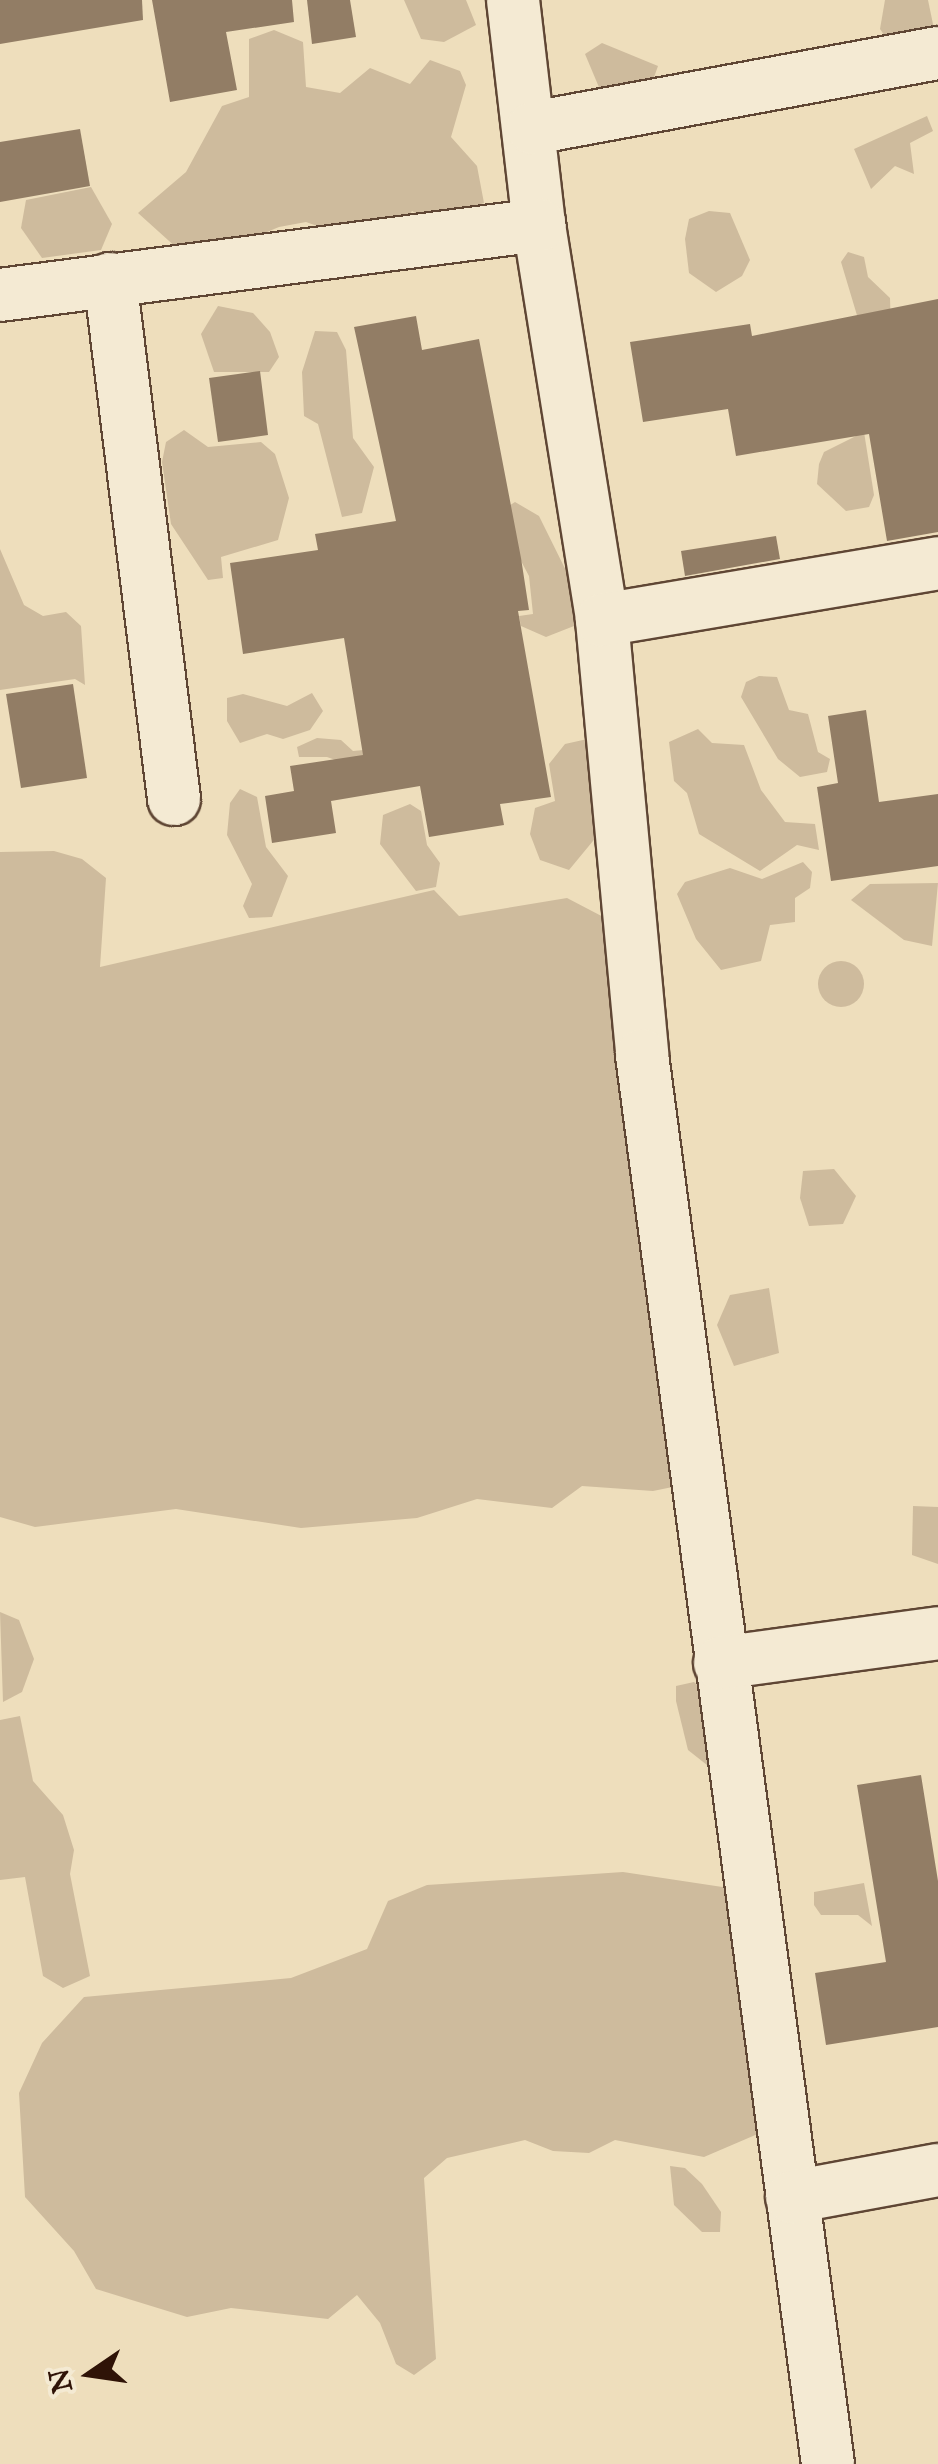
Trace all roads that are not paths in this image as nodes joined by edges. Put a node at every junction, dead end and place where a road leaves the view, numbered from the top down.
1 (513, 0) edge
2 (938, 54) edge
3 (533, 128) junction
4 (538, 225) junction
5 (110, 279) junction
6 (0, 296) edge
7 (938, 562) edge
8 (602, 620) junction
9 (174, 799) dead end
10 (938, 1633) edge
11 (720, 1663) junction
12 (938, 2170) edge
13 (792, 2197) junction
14 (828, 2464) edge

1 - 3 street
2 - 3 street
3 - 4 street
4 - 5 street
4 - 8 street
5 - 6 street
5 - 9 street
7 - 8 street
8 - 11 street
10 - 11 street
11 - 13 street
12 - 13 street
13 - 14 street

